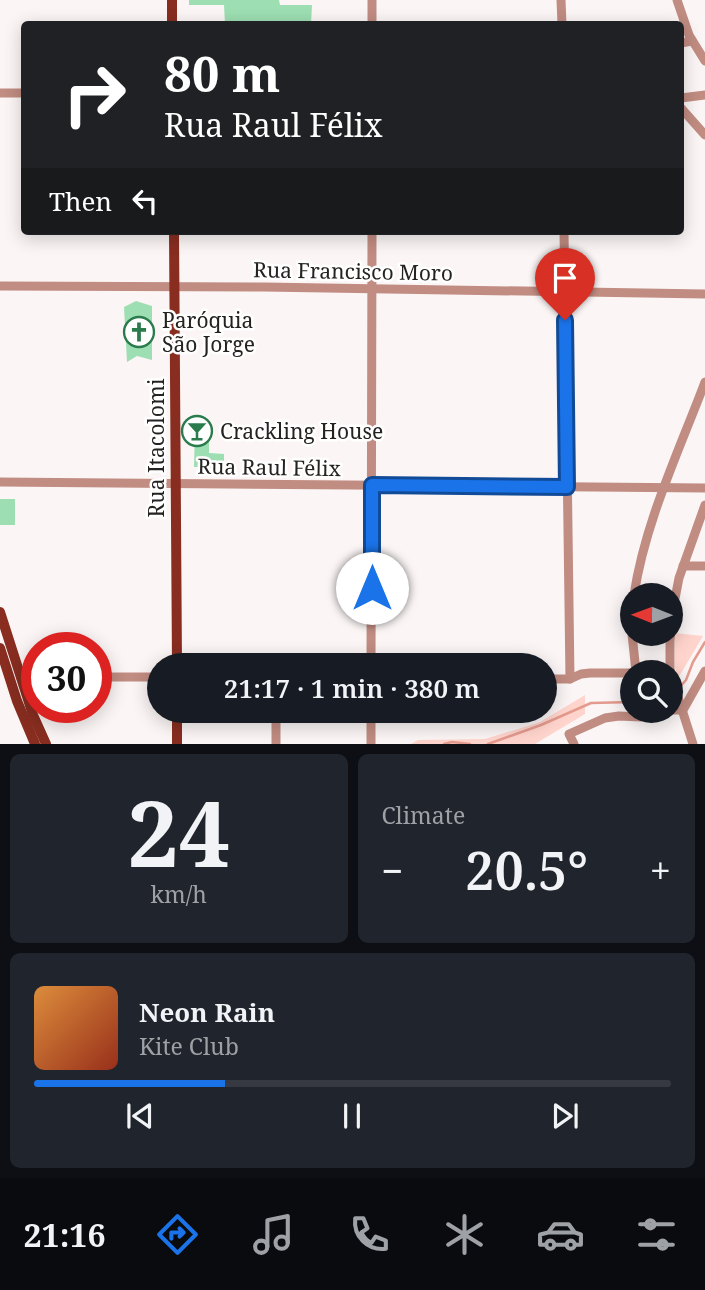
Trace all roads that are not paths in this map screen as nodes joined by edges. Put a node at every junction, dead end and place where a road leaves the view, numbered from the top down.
1 (172, 0) edge
2 (372, 0) edge
3 (561, 0) edge
4 (680, 1) edge
5 (172, 21) edge
6 (372, 21) edge
7 (562, 21) edge
8 (692, 41) junction
9 (684, 42) edge
10 (704, 58) edge
11 (0, 93) edge
12 (21, 93) edge
13 (705, 95) edge
14 (684, 98) edge
15 (684, 111) edge
16 (705, 135) edge
17 (174, 235) edge
18 (372, 235) edge
19 (564, 235) edge
20 (0, 286) edge
21 (174, 286) junction
22 (372, 288) junction
23 (565, 292) junction
24 (705, 294) edge
25 (705, 382) edge
26 (0, 482) edge
27 (176, 483) junction
28 (372, 485) junction
29 (567, 487) junction
30 (665, 488) junction
31 (705, 488) edge
32 (705, 505) edge
33 (682, 566) junction
34 (705, 566) edge
35 (637, 583) edge
36 (0, 612) edge
37 (0, 648) edge
38 (177, 653) edge
39 (371, 653) edge
40 (670, 660) edge
41 (705, 671) edge
42 (620, 673) edge
43 (112, 677) edge
44 (147, 677) edge
45 (21, 678) edge
46 (557, 679) edge
47 (570, 679) junction
48 (683, 710) joint
49 (620, 716) edge
50 (37, 723) edge
51 (177, 723) edge
52 (276, 723) edge
53 (371, 723) edge
54 (35, 744) edge
55 (46, 744) edge
56 (177, 744) edge
57 (276, 744) edge
58 (371, 744) edge
59 (574, 744) edge
60 (693, 744) edge

1 - 5 main road
2 - 6 street
3 - 7 street
4 - 8 street
8 - 9 street
8 - 10 street
11 - 12 street
13 - 14 street
15 - 16 street
17 - 21 main road, Rua Itacolomi
18 - 22 street
19 - 23 street
20 - 21 street, Rua Francisco Moro
21 - 22 street, Rua Francisco Moro
21 - 27 main road, Rua Itacolomi
22 - 23 street, Rua Francisco Moro
22 - 28 street
23 - 24 street, Rua Francisco Moro
23 - 29 street
25 - 30 street
26 - 27 street, Rua Raul Félix
27 - 28 street, Rua Raul Félix
27 - 38 main road, Rua Itacolomi
28 - 29 street, Rua Raul Félix
28 - 39 street
29 - 30 street, Rua Raul Félix
29 - 47 street
30 - 31 street, Rua Raul Félix
30 - 35 street
32 - 33 street
33 - 34 street
33 - 40 street
36 - 45 main road
37 - 54 main road
41 - 48 street
42 - 47 street
43 - 44 street
46 - 47 street
48 - 60 street
49 - 59 street
50 - 55 main road
51 - 56 main road
52 - 57 street
53 - 58 street

